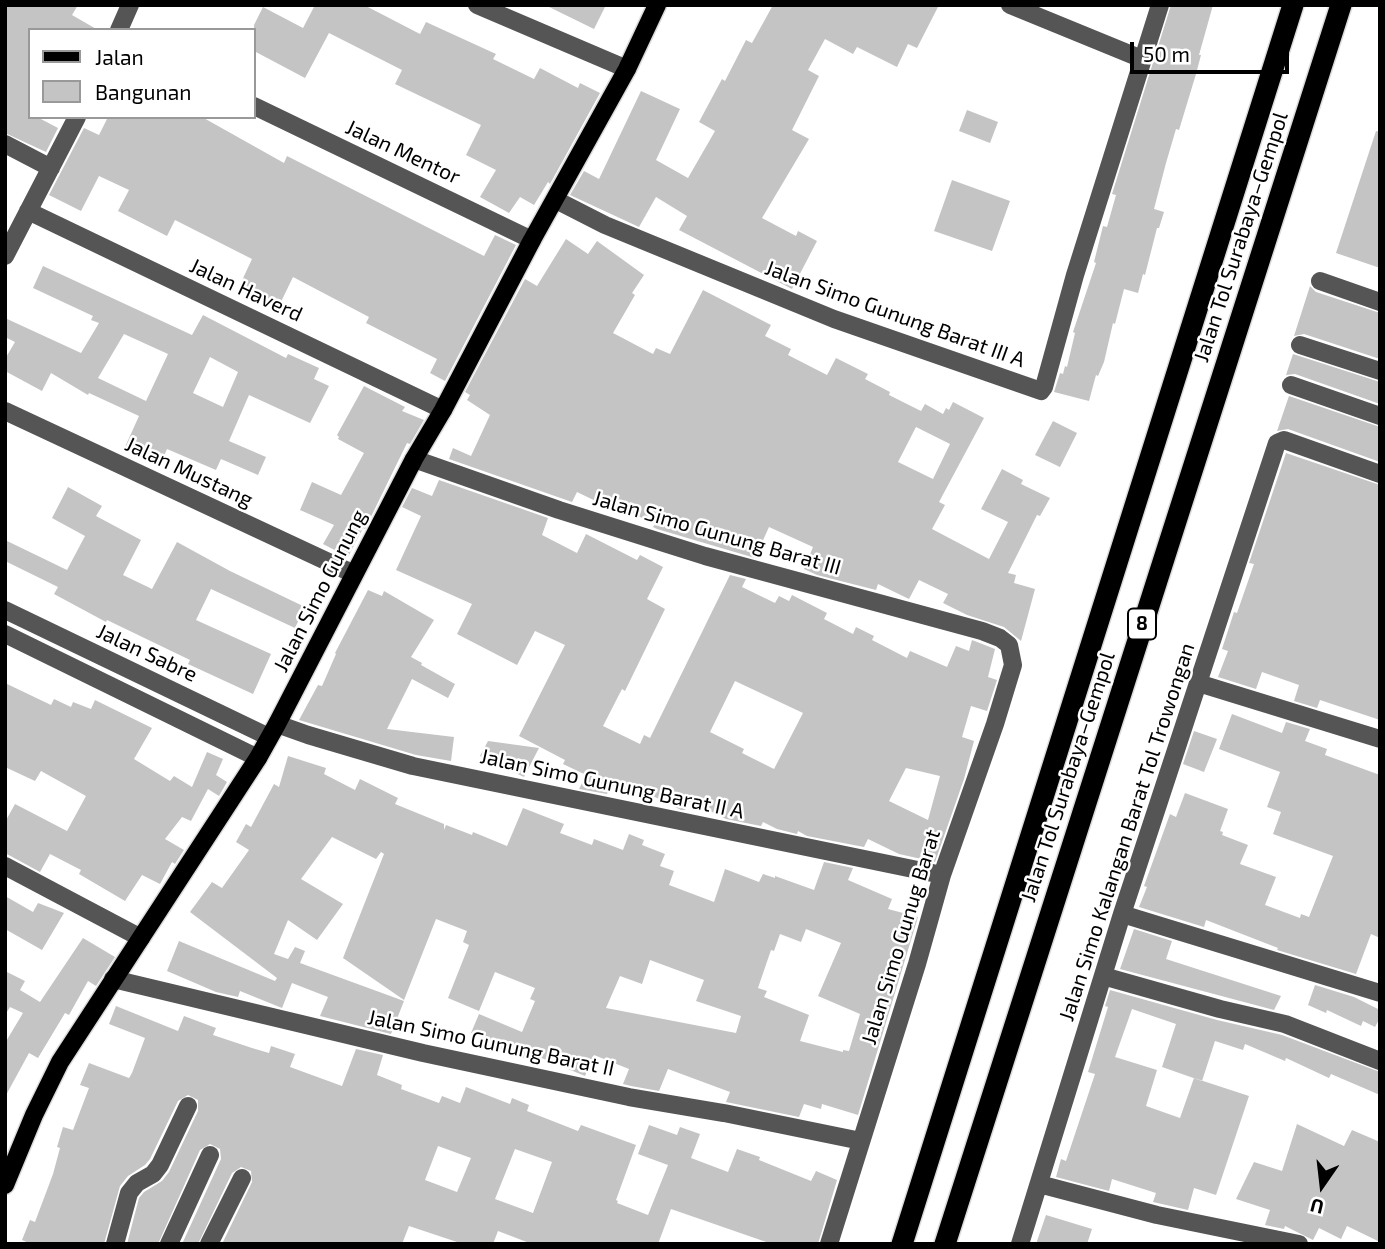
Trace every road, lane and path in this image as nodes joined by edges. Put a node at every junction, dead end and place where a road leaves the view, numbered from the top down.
1 (130, 5) edge
2 (478, 5) edge
3 (657, 5) edge
4 (1010, 5) edge
5 (1160, 5) edge
6 (1293, 5) edge
7 (1341, 5) edge
8 (120, 28) edge
9 (1142, 59) junction
10 (627, 69) junction
11 (256, 107) edge
12 (76, 119) edge
13 (5, 144) edge
14 (51, 168) junction
15 (556, 200) junction
16 (28, 211) junction
17 (10, 235) edge
18 (532, 240) junction
19 (5, 256) edge
20 (1320, 281) dead end
21 (1380, 302) edge
22 (1300, 345) dead end
23 (1380, 371) edge
24 (1292, 385) dead end
25 (443, 410) junction
26 (5, 411) edge
27 (1380, 416) edge
28 (414, 459) junction
29 (1380, 474) edge
30 (354, 574) junction
31 (5, 610) edge
32 (5, 635) edge
33 (1009, 645) joint
34 (1198, 683) junction
35 (273, 730) junction
36 (1380, 738) edge
37 (258, 758) junction
38 (5, 866) edge
39 (942, 875) junction
40 (1122, 914) junction
41 (141, 938) junction
42 (1103, 976) junction
43 (113, 979) junction
44 (1380, 993) edge
45 (1380, 1061) edge
46 (188, 1106) dead end
47 (861, 1141) junction
48 (210, 1155) dead end
49 (242, 1178) dead end
50 (6, 1179) edge
51 (1039, 1184) junction
52 (115, 1244) edge
53 (169, 1244) edge
54 (209, 1244) edge
55 (829, 1244) edge
56 (902, 1244) edge
57 (945, 1244) edge
58 (1020, 1244) edge
59 (1299, 1244) edge

1 - 8 street
2 - 10 street
3 - 10 main road, Jalan Simo Gunung
4 - 9 street
5 - 9 street, Jalan Simo Gunung Barat III A
6 - 56 highway, Jalan Tol Surabaya–Gempol / 8
7 - 57 highway, Jalan Tol Surabaya–Gempol / 8
9 - 15 street, Jalan Simo Gunung Barat III A
10 - 15 main road, Jalan Simo Gunung
11 - 18 street, Jalan Mentor
12 - 14 street
13 - 14 street
14 - 16 street
15 - 18 main road, Jalan Simo Gunung
16 - 17 street
16 - 25 street, Jalan Haverd
17 - 19 street
18 - 25 main road, Jalan Simo Gunung
20 - 21 street
22 - 23 street
24 - 27 street
25 - 28 main road, Jalan Simo Gunung
26 - 30 street, Jalan Mustang
28 - 30 main road, Jalan Simo Gunung
28 - 33 street, Jalan Simo Gunung Barat III
29 - 34 street, Jalan Simo Kalangan Barat Tol Trowongan
30 - 35 main road, Jalan Simo Gunung
31 - 35 street, Jalan Sabre
32 - 37 street
33 - 39 street, Jalan Simo Gunug Barat
34 - 36 street
34 - 40 street, Jalan Simo Kalangan Barat Tol Trowongan
35 - 37 main road, Jalan Simo Gunung
35 - 39 street, Jalan Simo Gunung Barat II A
37 - 41 main road, Jalan Simo Gunung
38 - 41 street
39 - 47 street, Jalan Simo Gunug Barat
40 - 42 street, Jalan Simo Kalangan Barat Tol Trowongan
40 - 44 street
41 - 43 main road, Jalan Simo Gunung
42 - 45 street
42 - 51 street, Jalan Simo Kalangan Barat Tol Trowongan
43 - 47 street, Jalan Simo Gunung Barat II
43 - 50 main road, Jalan Simo Gunung
46 - 52 street
47 - 55 street, Jalan Simo Gunug Barat
48 - 53 street
49 - 54 street
51 - 58 street, Jalan Simo Kalangan Barat Tol Trowongan
51 - 59 street

